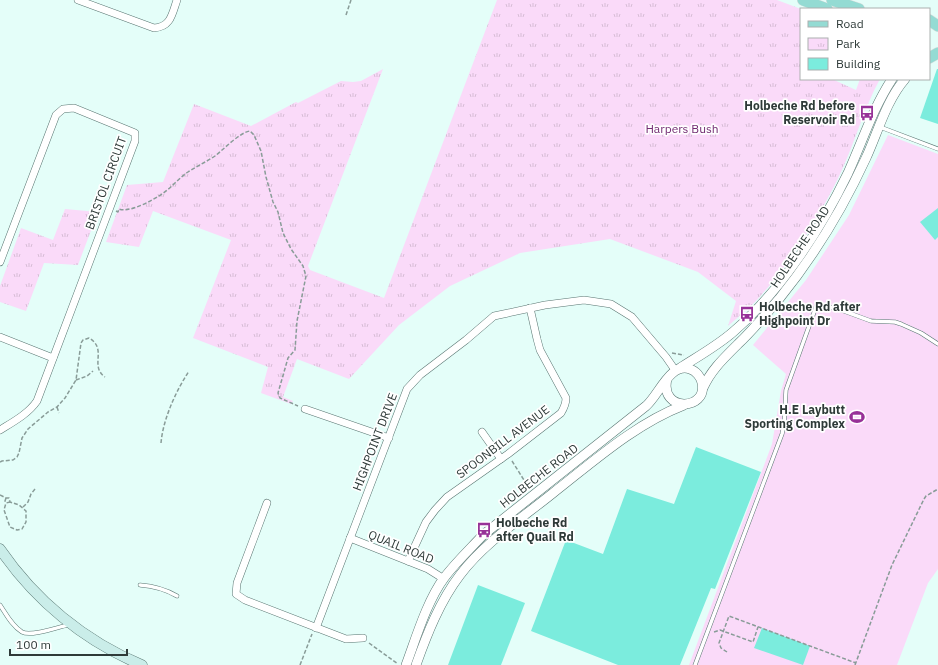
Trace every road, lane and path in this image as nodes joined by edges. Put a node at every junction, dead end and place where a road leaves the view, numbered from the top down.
1 (78, 0) edge
2 (177, 0) edge
3 (351, 0) edge
4 (803, 0) edge
5 (832, 0) edge
6 (824, 8) edge
7 (856, 8) edge
8 (346, 15) dead end
9 (891, 80) edge
10 (904, 80) edge
11 (880, 127) junction
12 (938, 149) edge
13 (114, 210) dead end
14 (0, 262) edge
15 (530, 308) junction
16 (0, 337) edge
17 (938, 344) edge
18 (687, 355) dead end
19 (666, 357) junction
20 (53, 358) junction
21 (677, 369) junction
22 (93, 371) dead end
23 (189, 371) dead end
24 (106, 377) dead end
25 (667, 379) junction
26 (76, 380) junction
27 (702, 392) junction
28 (684, 405) junction
29 (57, 407) junction
30 (305, 409) joint
31 (59, 413) dead end
32 (0, 430) edge
33 (482, 432) dead end
34 (389, 438) junction
35 (161, 443) dead end
36 (508, 454) junction
37 (501, 459) junction
38 (0, 462) edge
39 (35, 489) dead end
40 (938, 489) edge
41 (530, 490) dead end
42 (0, 495) edge
43 (6, 498) junction
44 (10, 502) junction
45 (6, 503) junction
46 (267, 503) dead end
47 (23, 507) junction
48 (350, 538) junction
49 (0, 549) edge
50 (408, 561) junction
51 (444, 579) junction
52 (140, 585) dead end
53 (177, 596) dead end
54 (0, 605) edge
55 (71, 624) junction
56 (316, 627) junction
57 (758, 627) junction
58 (723, 631) junction
59 (713, 634) dead end
60 (363, 638) joint
61 (727, 652) dead end
62 (855, 664) edge
63 (142, 665) edge
64 (300, 665) edge
65 (400, 665) edge
66 (406, 665) edge
67 (416, 665) edge
68 (695, 665) edge

1 - 2 street
3 - 8 path
4 - 6 main road
5 - 7 main road
9 - 21 street, HOLBECHE ROAD
10 - 11 street, HOLBECHE ROAD
11 - 12 lane
11 - 27 street, HOLBECHE ROAD
13 - 30 path
14 - 20 street, BRISTOL CIRCUIT
15 - 19 street, HIGHPOINT DRIVE
15 - 34 street, HIGHPOINT DRIVE
15 - 36 street, SPOONBILL AVENUE
16 - 20 street
17 - 68 lane
18 - 19 path
19 - 21 street, HIGHPOINT DRIVE
20 - 32 street, BRISTOL CIRCUIT
21 - 25 street
21 - 27 street
22 - 26 path
23 - 35 path
24 - 26 path
25 - 28 street
25 - 51 street, HOLBECHE ROAD
26 - 29 path
27 - 28 street
28 - 67 street, HOLBECHE ROAD
29 - 31 path
29 - 38 path
30 - 34 street
33 - 37 street
34 - 48 street, HIGHPOINT DRIVE
36 - 37 street, SPOONBILL AVENUE
36 - 41 path
37 - 50 street, SPOONBILL AVENUE
39 - 47 path
40 - 62 path
42 - 43 path
43 - 44 path
43 - 45 path
44 - 45 path
44 - 47 path
45 - 47 path
46 - 56 street
48 - 50 street, QUAIL ROAD
48 - 56 street, HIGHPOINT DRIVE
49 - 55 main road
50 - 51 street, QUAIL ROAD
51 - 66 street, HOLBECHE ROAD
52 - 53 lane
54 - 55 lane
55 - 63 main road
56 - 60 street
56 - 64 path
57 - 58 path
57 - 58 path
57 - 62 path
58 - 59 path
58 - 61 path
60 - 65 path

